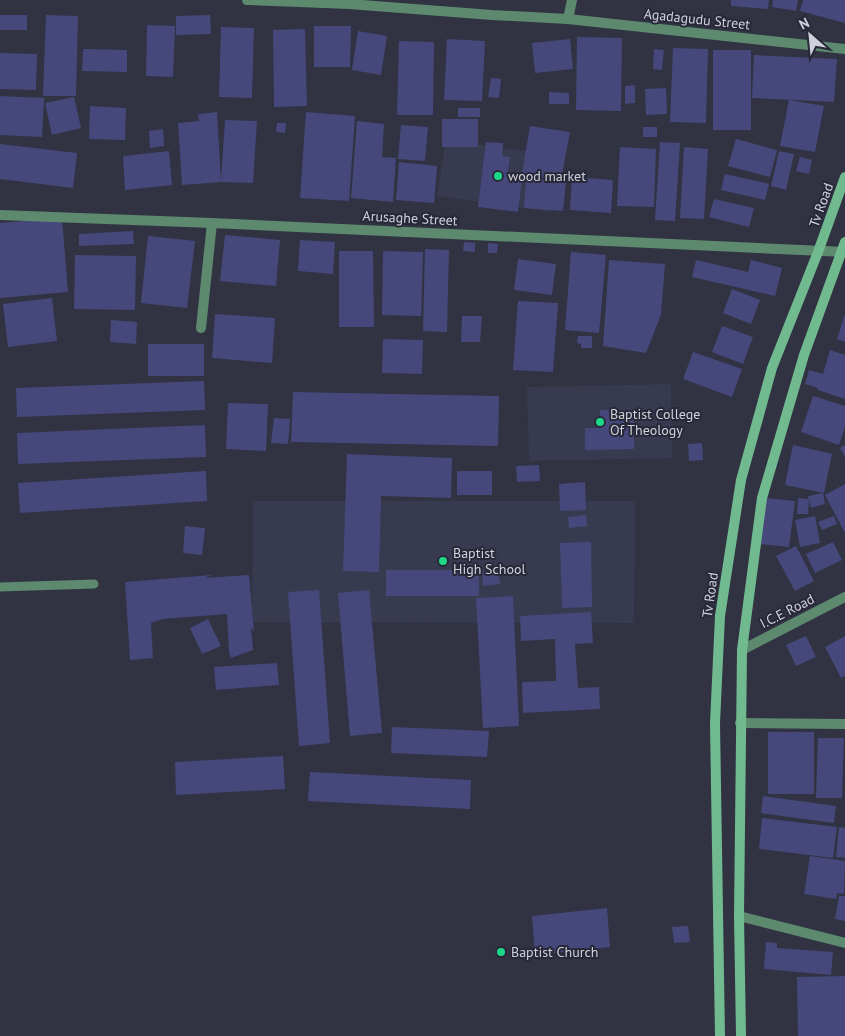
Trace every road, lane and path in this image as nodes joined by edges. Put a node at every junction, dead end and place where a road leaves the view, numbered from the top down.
1 (247, 0) edge
2 (572, 0) edge
3 (350, 2) edge
4 (568, 19) junction
5 (845, 49) edge
6 (845, 177) edge
7 (0, 215) edge
8 (212, 223) junction
9 (844, 249) edge
10 (818, 252) junction
11 (201, 328) dead end
12 (94, 584) dead end
13 (0, 587) edge
14 (845, 597) edge
15 (742, 650) junction
16 (740, 723) junction
17 (845, 724) edge
18 (739, 916) junction
19 (845, 943) edge
20 (720, 1036) edge
21 (741, 1036) edge

1 - 3 street, Agadagudu Street
2 - 4 street
3 - 4 street, Agadagudu Street
4 - 5 street, Agadagudu Street
6 - 10 street, Tv Road
7 - 8 street, Arusaghe Street
8 - 10 street, Arusaghe Street
8 - 11 street
9 - 10 street, Arusaghe Street
9 - 15 street
10 - 20 street, Tv Road
12 - 13 lane
14 - 15 street, I.C.E Road
15 - 16 street
16 - 17 street
16 - 18 street
18 - 19 street
18 - 21 street

